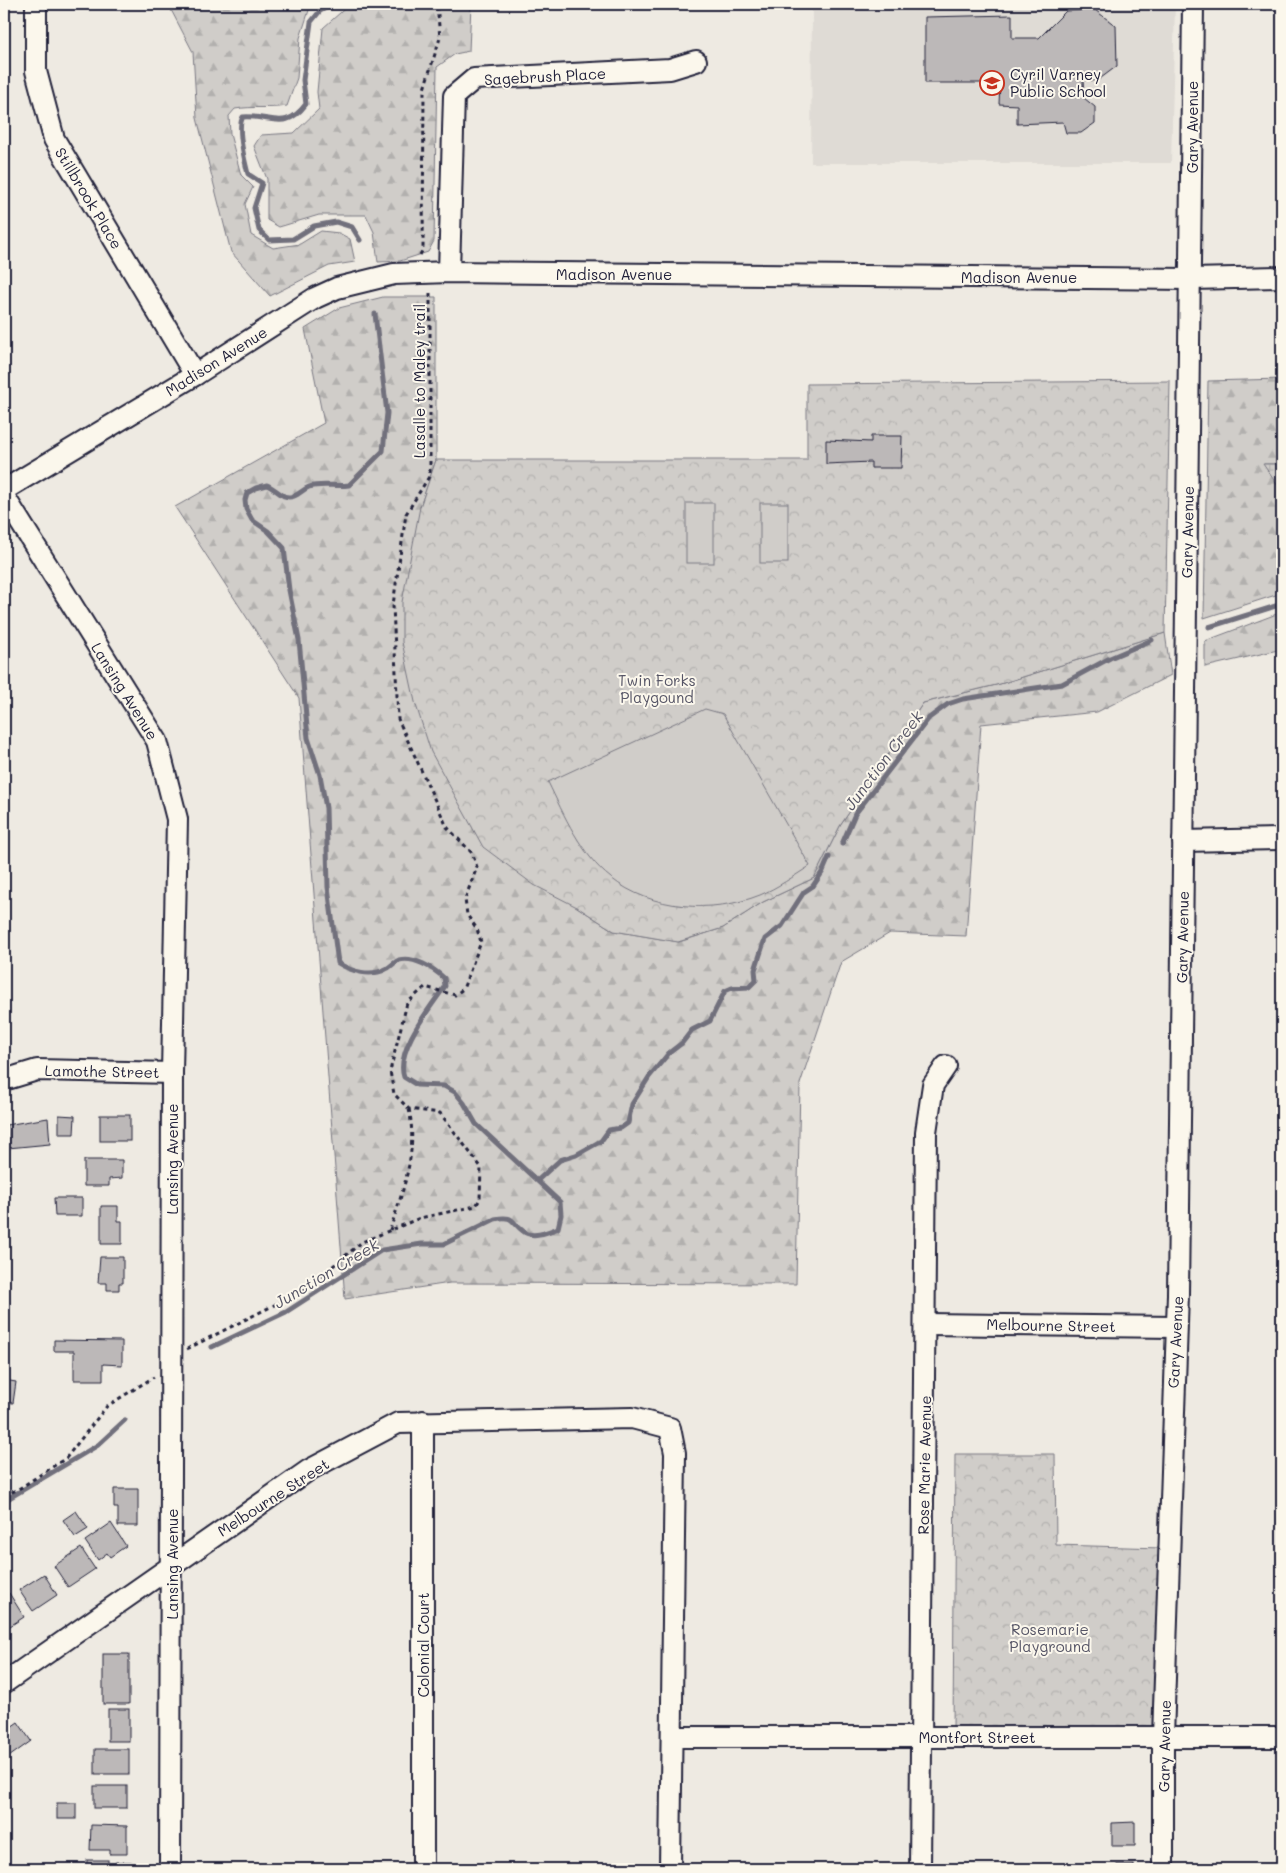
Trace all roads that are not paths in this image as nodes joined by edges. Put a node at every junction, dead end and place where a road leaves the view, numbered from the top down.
1 (36, 4) edge
2 (1192, 4) edge
3 (696, 61) dead end
4 (449, 272) junction
5 (1282, 277) edge
6 (1191, 279) junction
7 (195, 375) junction
8 (4, 490) edge
9 (4, 496) edge
10 (1282, 839) edge
11 (1183, 841) junction
12 (946, 1066) dead end
13 (172, 1072) junction
14 (4, 1080) edge
15 (926, 1324) junction
16 (1175, 1327) junction
17 (423, 1421) junction
18 (172, 1565) junction
19 (4, 1683) edge
20 (672, 1737) junction
21 (921, 1737) junction
22 (1163, 1737) junction
23 (1282, 1737) edge
24 (170, 1869) edge
25 (423, 1869) edge
26 (670, 1869) edge
27 (920, 1869) edge
28 (1163, 1869) edge

1 - 7 street, Stillbrook Place
2 - 6 street, Gary Avenue
3 - 4 street, Sagebrush Place
4 - 6 street, Madison Avenue
4 - 7 street, Madison Avenue
5 - 6 street, Madison Avenue
6 - 11 street, Gary Avenue
7 - 8 street, Madison Avenue
9 - 13 street, Lansing Avenue
10 - 11 street
11 - 16 street, Gary Avenue
12 - 15 street, Rose Marie Avenue
13 - 14 street, Lamothe Street
13 - 18 street, Lansing Avenue
15 - 16 street, Melbourne Street
15 - 21 street, Rose Marie Avenue
16 - 22 street, Gary Avenue
17 - 18 street, Melbourne Street
17 - 20 street, Melbourne Street
17 - 25 street, Colonial Court
18 - 19 street, Melbourne Street
18 - 24 street, Lansing Avenue
20 - 21 street, Montfort Street
20 - 26 street
21 - 22 street, Montfort Street
21 - 27 street, Rose Marie Avenue
22 - 23 street, Montfort Street
22 - 28 street, Gary Avenue

